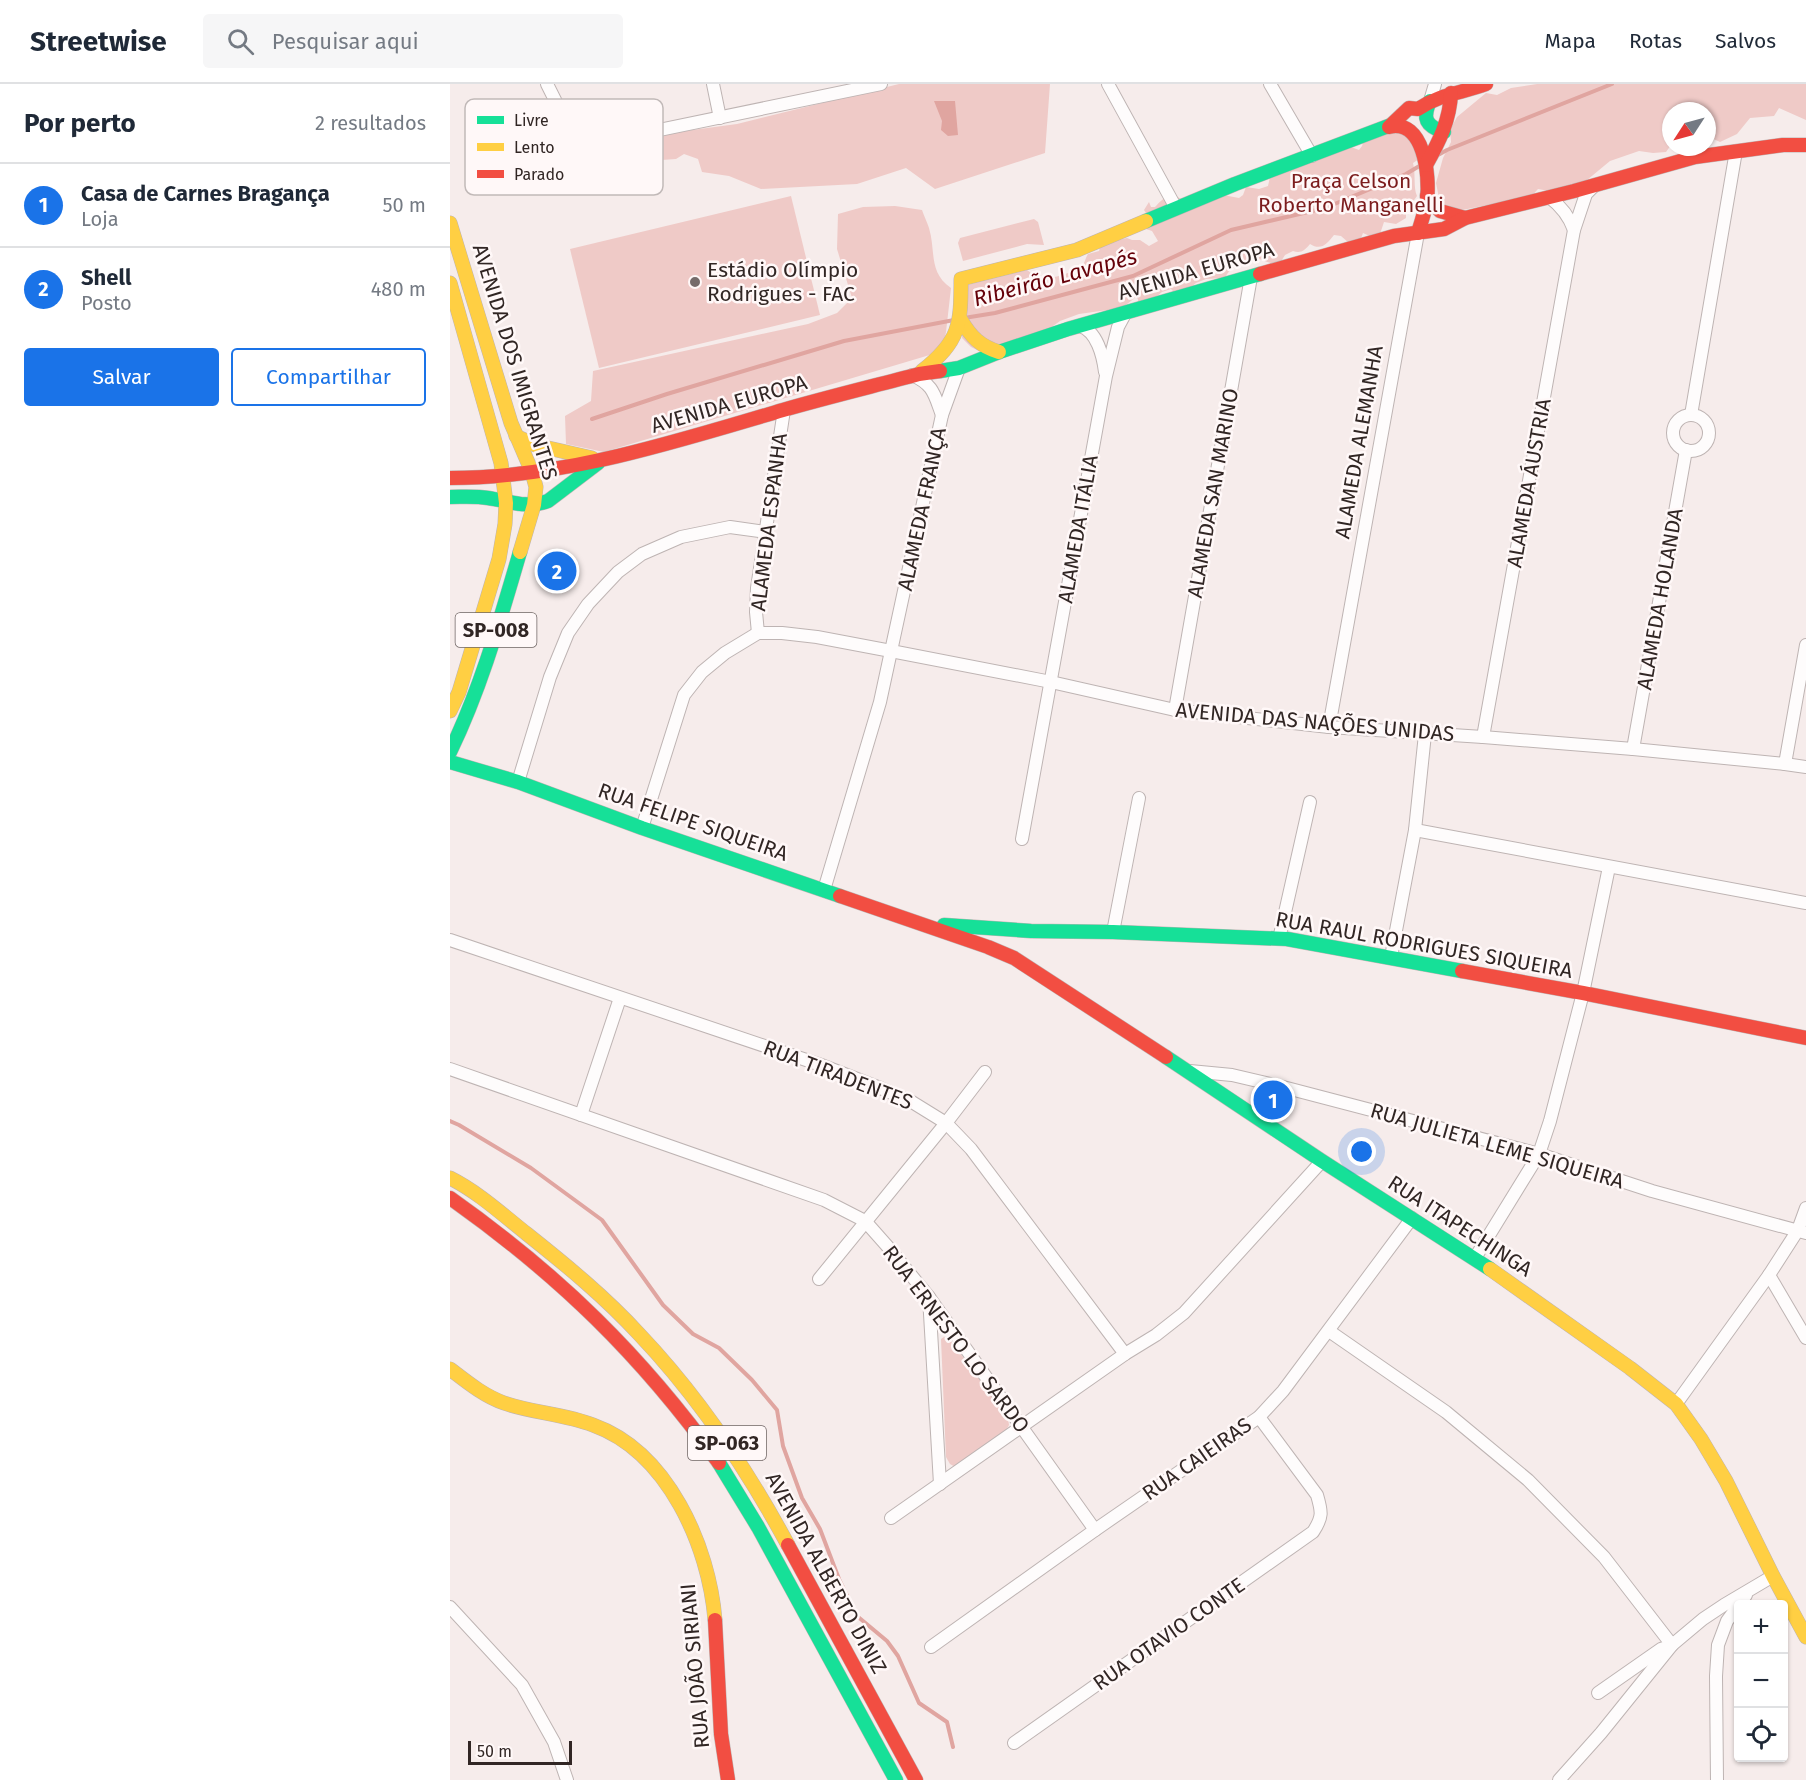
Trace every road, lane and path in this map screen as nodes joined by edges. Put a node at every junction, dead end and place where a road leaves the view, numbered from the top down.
1 (547, 84) edge
2 (713, 84) edge
3 (881, 84) edge
4 (1108, 84) edge
5 (1270, 84) edge
6 (1436, 84) edge
7 (1486, 84) edge
8 (1450, 94) edge
9 (554, 99) edge
10 (1430, 101) junction
11 (720, 118) junction
12 (1389, 127) junction
13 (663, 130) edge
14 (1444, 132) junction
15 (1806, 145) edge
16 (1736, 151) junction
17 (1312, 156) junction
18 (1427, 159) junction
19 (1594, 186) junction
20 (1427, 196) junction
21 (1549, 197) junction
22 (1176, 208) junction
23 (1465, 218) junction
24 (450, 223) edge
25 (1574, 230) junction
26 (1418, 233) junction
27 (1394, 237) junction
28 (1251, 277) junction
29 (450, 283) edge
30 (1125, 314) junction
31 (961, 321) junction
32 (1080, 326) junction
33 (999, 352) junction
34 (959, 368) junction
35 (915, 375) junction
36 (1106, 376) junction
37 (784, 410) junction
38 (942, 415) junction
39 (1691, 415) junction
40 (516, 436) junction
41 (1686, 450) junction
42 (601, 460) junction
43 (532, 472) junction
44 (504, 475) junction
45 (450, 478) edge
46 (450, 497) edge
47 (506, 503) junction
48 (534, 505) junction
49 (766, 532) junction
50 (758, 633) junction
51 (1806, 645) edge
52 (891, 651) junction
53 (1051, 682) junction
54 (1175, 710) junction
55 (450, 711) edge
56 (1329, 728) junction
57 (1425, 734) junction
58 (1483, 737) junction
59 (1634, 749) junction
60 (450, 752) edge
61 (450, 762) edge
62 (1785, 764) junction
63 (1806, 767) edge
64 (518, 782) junction
65 (1139, 798) dead end
66 (1310, 802) dead end
67 (642, 828) junction
68 (1415, 830) junction
69 (1022, 839) dead end
70 (1608, 867) junction
71 (824, 890) junction
72 (1806, 903) edge
73 (922, 923) junction
74 (1113, 932) junction
75 (1279, 939) junction
76 (450, 940) edge
77 (1021, 945) junction
78 (1391, 957) junction
79 (1583, 993) junction
80 (620, 998) junction
81 (1806, 1038) edge
82 (450, 1069) edge
83 (1186, 1071) junction
84 (985, 1072) dead end
85 (581, 1115) junction
86 (946, 1123) junction
87 (1539, 1154) junction
88 (1322, 1161) junction
89 (450, 1178) edge
90 (450, 1198) edge
91 (1806, 1208) edge
92 (1412, 1218) junction
93 (865, 1221) junction
94 (1802, 1232) edge
95 (1475, 1258) junction
96 (1768, 1275) junction
97 (819, 1279) dead end
98 (929, 1297) junction
99 (1329, 1331) junction
100 (1806, 1338) edge
101 (1125, 1354) junction
102 (450, 1369) edge
103 (1676, 1404) junction
104 (1259, 1417) junction
105 (1021, 1427) junction
106 (940, 1484) junction
107 (891, 1518) dead end
108 (1095, 1530) junction
109 (1773, 1576) junction
110 (1750, 1589) junction
111 (450, 1607) edge
112 (1806, 1637) edge
113 (1672, 1645) junction
114 (931, 1647) dead end
115 (1598, 1693) dead end
116 (1014, 1743) dead end
117 (567, 1780) edge
118 (728, 1780) edge
119 (896, 1780) edge
120 (916, 1780) edge
121 (1559, 1780) edge
122 (1717, 1780) edge

1 - 9 street
2 - 11 street
3 - 11 street
4 - 22 street
5 - 17 street
6 - 10 street
7 - 8 street
8 - 10 street
8 - 14 street, ALAMEDA ALEMANHA
10 - 12 street
10 - 14 street
11 - 13 street
12 - 17 street
12 - 18 street, ALAMEDA ALEMANHA
14 - 18 street, ALAMEDA ALEMANHA
15 - 16 street, AVENIDA EUROPA
16 - 19 street, AVENIDA EUROPA
16 - 39 street
17 - 22 street
18 - 20 street, ALAMEDA ALEMANHA
19 - 21 street, AVENIDA EUROPA
19 - 25 street, ALAMEDA ÁUSTRIA
20 - 23 street
20 - 26 street, ALAMEDA ALEMANHA
20 - 27 street
21 - 23 street, AVENIDA EUROPA
21 - 25 street
22 - 31 street
23 - 26 street, AVENIDA EUROPA
24 - 40 street, AVENIDA DOS IMIGRANTES / SP-008
25 - 58 street, ALAMEDA ÁUSTRIA
26 - 27 street, AVENIDA EUROPA
26 - 56 street, ALAMEDA ALEMANHA
27 - 28 street, AVENIDA EUROPA
28 - 30 street, AVENIDA EUROPA
28 - 54 street, ALAMEDA SAN MARINO
29 - 44 street, AVENIDA DOS IMIGRANTES / SP-008
30 - 32 street, AVENIDA EUROPA
30 - 36 street, ALAMEDA ITÁLIA
31 - 33 street
31 - 35 street
32 - 33 street, AVENIDA EUROPA
32 - 36 street, ALAMEDA ITÁLIA
33 - 34 street, AVENIDA EUROPA
34 - 35 street, AVENIDA EUROPA
34 - 38 street, ALAMEDA FRANÇA
35 - 37 street, AVENIDA EUROPA
35 - 38 street
36 - 53 street, ALAMEDA ITÁLIA
37 - 42 street, AVENIDA EUROPA
37 - 49 street, ALAMEDA ESPANHA
38 - 52 street, ALAMEDA FRANÇA
39 - 41 street
39 - 41 street
40 - 42 street, AVENIDA EUROPA
40 - 43 street, AVENIDA DOS IMIGRANTES / SP-008
41 - 59 street, ALAMEDA HOLANDA
42 - 43 street, AVENIDA EUROPA
42 - 48 street, AVENIDA EUROPA
43 - 44 street, AVENIDA EUROPA
43 - 48 street, AVENIDA DOS IMIGRANTES / SP-008
44 - 45 street, AVENIDA EUROPA
44 - 47 street, AVENIDA DOS IMIGRANTES / SP-008
46 - 47 street
47 - 48 street
47 - 55 street, AVENIDA DOS IMIGRANTES / SP-008
48 - 60 street, AVENIDA DOS IMIGRANTES / SP-008
49 - 50 street, ALAMEDA ESPANHA
49 - 64 street
50 - 52 street, AVENIDA DAS NAÇÕES UNIDAS
50 - 67 street
51 - 62 street
52 - 53 street, AVENIDA DAS NAÇÕES UNIDAS
52 - 71 street, ALAMEDA FRANÇA
53 - 54 street, AVENIDA DAS NAÇÕES UNIDAS
53 - 69 street, ALAMEDA ITÁLIA
54 - 56 street, AVENIDA DAS NAÇÕES UNIDAS
56 - 57 street, AVENIDA DAS NAÇÕES UNIDAS
57 - 58 street, AVENIDA DAS NAÇÕES UNIDAS
57 - 68 street
58 - 59 street, AVENIDA DAS NAÇÕES UNIDAS
59 - 62 street, AVENIDA DAS NAÇÕES UNIDAS
61 - 64 street, RUA FELIPE SIQUEIRA
62 - 63 street, AVENIDA DAS NAÇÕES UNIDAS
64 - 67 street, RUA FELIPE SIQUEIRA
65 - 74 street
66 - 75 street
67 - 71 street, RUA FELIPE SIQUEIRA
68 - 70 street
68 - 78 street
70 - 72 street
70 - 79 street
71 - 73 street, RUA FELIPE SIQUEIRA
73 - 77 street, RUA RAUL RODRIGUES SIQUEIRA
73 - 77 street, RUA ITAPECHINGA
74 - 75 street, RUA RAUL RODRIGUES SIQUEIRA
74 - 77 street, RUA RAUL RODRIGUES SIQUEIRA
75 - 78 street, RUA RAUL RODRIGUES SIQUEIRA
76 - 80 street, RUA TIRADENTES
77 - 83 street, RUA ITAPECHINGA
78 - 79 street, RUA RAUL RODRIGUES SIQUEIRA
79 - 81 street, RUA RAUL RODRIGUES SIQUEIRA
79 - 87 street
80 - 85 street
80 - 86 street, RUA TIRADENTES
82 - 85 street, RUA ERNESTO LO SARDO
83 - 87 street, RUA JULIETA LEME SIQUEIRA
83 - 88 street, RUA ITAPECHINGA
84 - 86 street
85 - 93 street, RUA ERNESTO LO SARDO
86 - 93 street
86 - 101 street, RUA TIRADENTES
87 - 94 street, RUA JULIETA LEME SIQUEIRA
87 - 95 street
88 - 92 street, RUA ITAPECHINGA
88 - 101 street
89 - 120 street, AVENIDA ALBERTO DINIZ / SP-063
90 - 119 street, AVENIDA ALBERTO DINIZ / SP-063
91 - 94 street
92 - 95 street, RUA ITAPECHINGA
92 - 99 street, RUA CAIEIRAS
93 - 97 street
93 - 98 street, RUA ERNESTO LO SARDO
94 - 96 street
95 - 103 street, RUA ITAPECHINGA
96 - 100 street
96 - 103 street
98 - 105 street, RUA ERNESTO LO SARDO
98 - 106 street
99 - 104 street, RUA CAIEIRAS
99 - 113 street
101 - 105 street
102 - 118 street, RUA JOÃO SIRIANI
103 - 109 street, RUA ITAPECHINGA
104 - 108 street, RUA CAIEIRAS
104 - 116 street, RUA OTAVIO CONTE
105 - 106 street
105 - 108 street, RUA ERNESTO LO SARDO
106 - 107 street
108 - 114 street, RUA CAIEIRAS
109 - 110 street
109 - 112 street, RUA ITAPECHINGA
110 - 113 street
110 - 122 street
111 - 117 street
113 - 115 street
113 - 121 street

